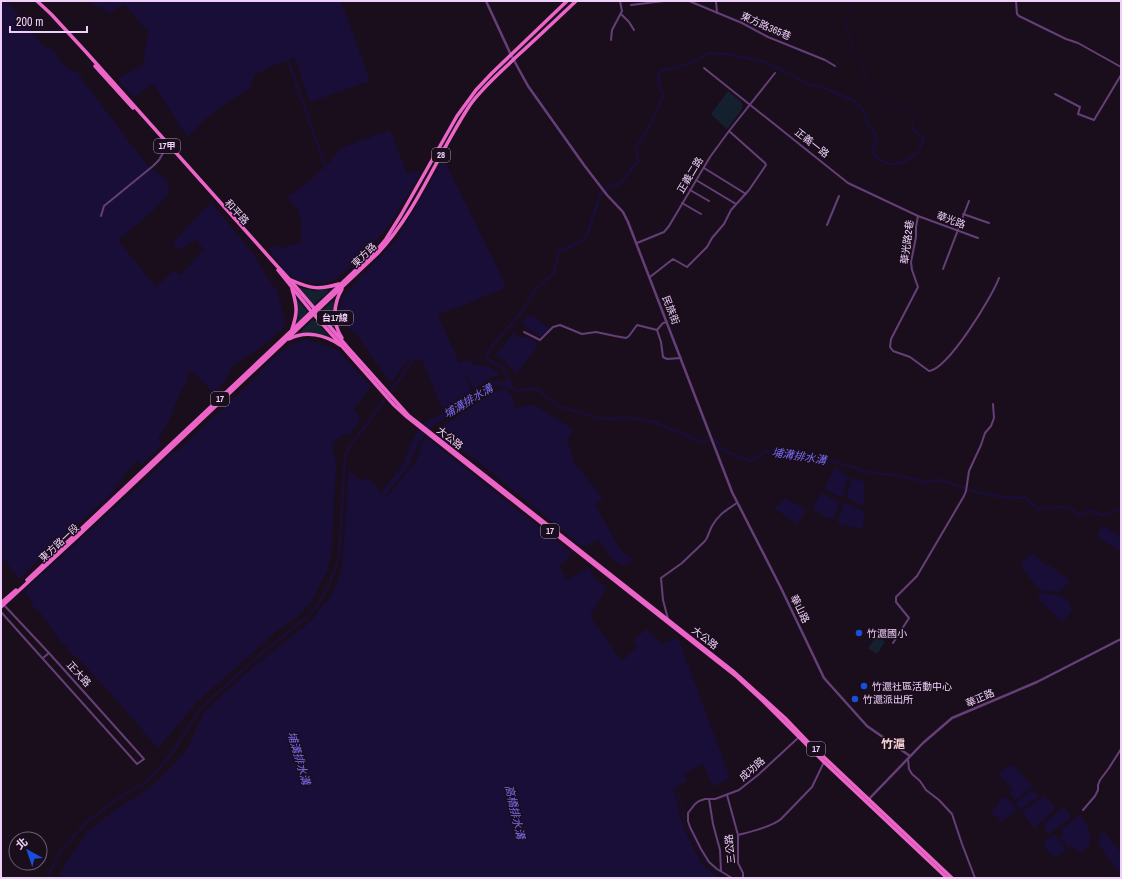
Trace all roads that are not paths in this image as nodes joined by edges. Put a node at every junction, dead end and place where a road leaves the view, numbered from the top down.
1 (37, 1) edge
2 (486, 1) edge
3 (567, 1) edge
4 (576, 1) edge
5 (620, 1) edge
6 (664, 1) edge
7 (689, 1) edge
8 (716, 1) edge
9 (1016, 1) edge
10 (656, 2) edge
11 (631, 5) dead end
12 (43, 7) junction
13 (717, 13) junction
14 (621, 14) junction
15 (634, 30) dead end
16 (611, 40) dead end
17 (510, 55) junction
18 (514, 60) junction
19 (835, 66) dead end
20 (704, 68) dead end
21 (1121, 68) edge
22 (775, 73) dead end
23 (1121, 75) edge
24 (1054, 94) dead end
25 (751, 105) junction
26 (729, 131) junction
27 (167, 146) junction
28 (704, 168) junction
29 (696, 180) junction
30 (690, 190) junction
31 (746, 194) junction
32 (839, 196) dead end
33 (709, 201) dead end
34 (968, 201) dead end
35 (682, 203) junction
36 (736, 204) junction
37 (701, 214) dead end
38 (963, 214) junction
39 (101, 216) dead end
40 (918, 216) junction
41 (989, 223) dead end
42 (827, 225) dead end
43 (957, 231) junction
44 (978, 238) dead end
45 (637, 243) junction
46 (943, 269) dead end
47 (650, 277) junction
48 (999, 278) dead end
49 (290, 280) junction
50 (342, 284) junction
51 (291, 286) junction
52 (314, 311) junction
53 (667, 322) junction
54 (657, 330) junction
55 (291, 331) junction
56 (524, 332) dead end
57 (285, 341) junction
58 (348, 350) junction
59 (681, 358) junction
60 (993, 404) dead end
61 (428, 432) joint
62 (712, 442) joint
63 (126, 489) junction
64 (737, 503) junction
65 (582, 553) junction
66 (2, 603) edge
67 (1, 612) edge
68 (669, 620) junction
69 (675, 627) junction
70 (1121, 639) edge
71 (893, 643) dead end
72 (49, 652) junction
73 (42, 658) junction
74 (799, 737) junction
75 (1121, 749) edge
76 (909, 758) junction
77 (826, 760) junction
78 (727, 795) junction
79 (709, 799) junction
80 (868, 800) junction
81 (1083, 810) dead end
82 (738, 835) junction
83 (720, 871) junction
84 (732, 878) edge
85 (743, 878) edge
86 (947, 878) edge
87 (952, 878) edge
88 (975, 878) edge

1 - 12 main road, 和平路 / 17甲
2 - 17 street
3 - 17 main road, 東方路 / 28
4 - 18 main road, 東方路 / 28
5 - 14 street
6 - 10 street
7 - 13 street, 東方路365巷
8 - 13 street
9 - 21 street
10 - 11 street
12 - 27 main road, 和平路 / 17甲
12 - 49 main road, 和平路 / 17甲
13 - 19 street, 東方路365巷
14 - 15 street
14 - 16 street
17 - 18 street
17 - 50 main road, 東方路 / 28
18 - 45 street, 民族街
18 - 50 main road, 東方路 / 28
20 - 25 street, 正義一路
22 - 25 street, 正義二路
23 - 24 street
25 - 26 street, 正義二路
25 - 40 street, 正義一路
26 - 28 street, 正義二路
26 - 31 street
27 - 39 street
27 - 51 main road, 和平路 / 17甲
28 - 29 street, 正義二路
28 - 31 street
29 - 30 street, 正義二路
29 - 36 street
30 - 33 street
30 - 35 street, 正義二路
31 - 36 street
32 - 42 street
34 - 38 street
35 - 37 street
35 - 45 street, 正義二路
36 - 47 street
38 - 41 street
38 - 43 street
40 - 43 street, 華光路
40 - 48 street, 華光路2巷
43 - 44 street, 華光路
43 - 46 street
45 - 47 street, 民族街
47 - 53 street, 民族街
49 - 50 main road
49 - 52 main road, 和平路 / 17甲
50 - 52 main road, 東方路 / 28
50 - 58 main road, 台17線
51 - 52 main road, 和平路 / 17甲
51 - 55 main road
52 - 55 main road, 東方路 / 17
52 - 57 main road, 東方路 / 17
52 - 58 main road, 和平路 / 17
53 - 54 street
53 - 59 street, 民族街
54 - 56 street
54 - 59 street
55 - 63 main road, 東方路 / 17
57 - 58 main road, 台17線
57 - 63 main road, 東方路 / 17
58 - 61 main road, 和平路 / 17
59 - 62 street, 民族街
60 - 71 street
61 - 65 main road, 大公路 / 17
62 - 64 street, 華山路
63 - 66 main road, 東方路一段 / 17
64 - 68 street
64 - 76 street, 華山路
65 - 68 main road, 大公路 / 17
65 - 69 main road, 大公路 / 17
66 - 72 street, 正大路
67 - 73 street, 正大路
68 - 69 main road, 大公路 / 17
69 - 74 main road, 大公路 / 17
69 - 77 main road, 大公路 / 17
70 - 76 street, 華正路
72 - 73 street
72 - 73 street, 正大路
74 - 77 main road, 大公路 / 17
74 - 78 street, 成功路
75 - 81 street
76 - 80 street, 華正路
76 - 88 street
77 - 80 main road, 大公路 / 17
77 - 82 street
78 - 79 street, 成功路
78 - 82 street, 三公路
79 - 83 street
79 - 83 street, 成功路
80 - 86 main road, 大公路 / 17
80 - 87 main road, 大公路 / 17
82 - 85 street, 三公路
83 - 84 street

